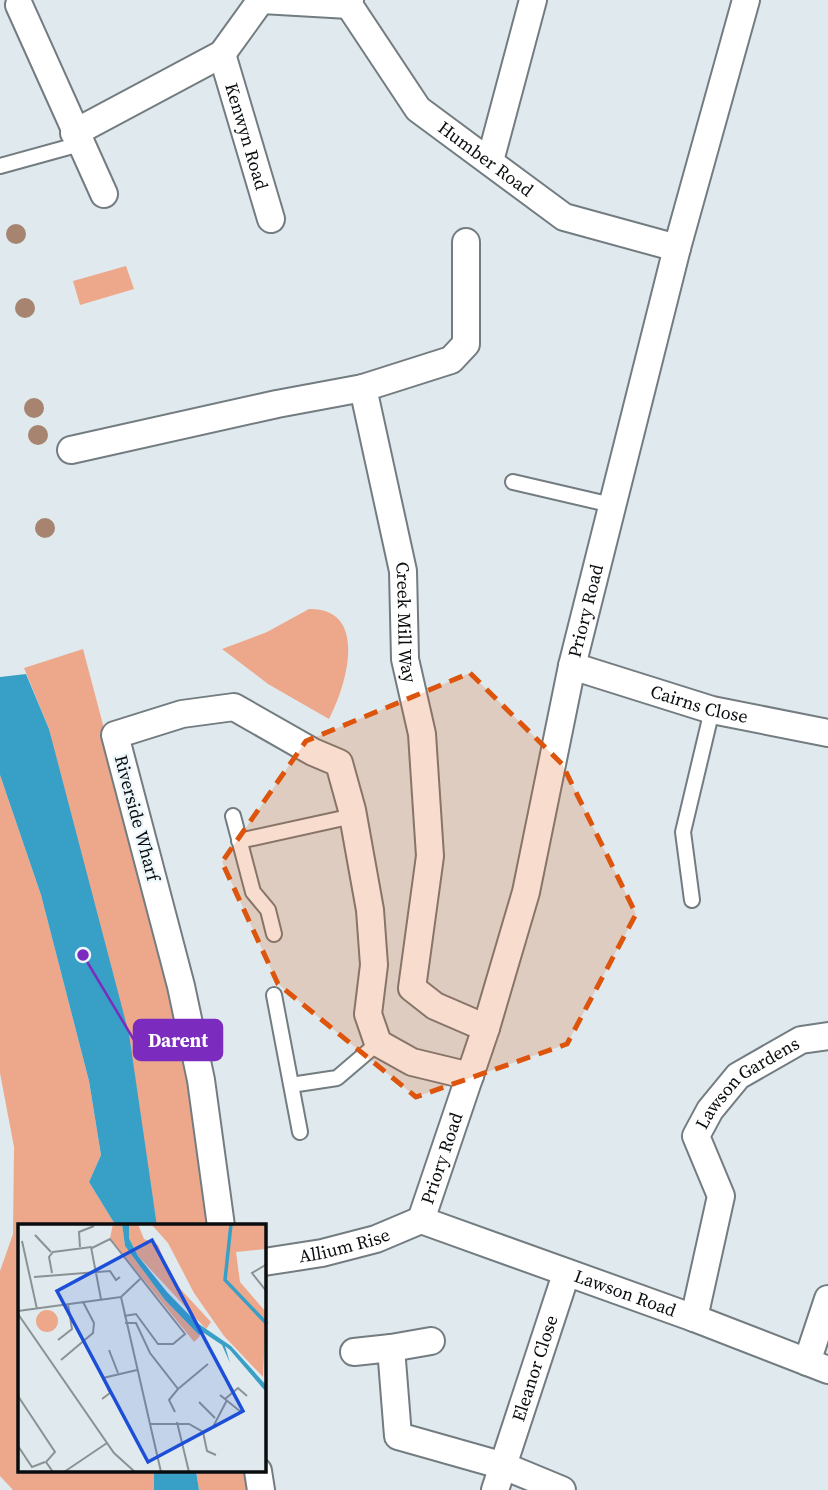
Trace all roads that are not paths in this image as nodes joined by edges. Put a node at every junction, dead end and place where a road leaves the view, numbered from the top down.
1 (262, 0) edge
2 (533, 0) edge
3 (746, 0) edge
4 (350, 3) edge
5 (19, 5) dead end
6 (222, 54) junction
7 (77, 138) junction
8 (490, 161) junction
9 (0, 166) edge
10 (104, 194) dead end
11 (271, 219) dead end
12 (466, 242) dead end
13 (677, 248) junction
14 (363, 388) junction
15 (71, 450) dead end
16 (513, 482) dead end
17 (612, 505) junction
18 (572, 666) junction
19 (712, 710) junction
20 (828, 733) edge
21 (233, 816) dead end
22 (353, 816) junction
23 (239, 841) junction
24 (692, 900) dead end
25 (274, 934) dead end
26 (274, 995) dead end
27 (486, 1028) junction
28 (828, 1036) edge
29 (378, 1043) junction
30 (470, 1076) junction
31 (291, 1085) junction
32 (300, 1132) dead end
33 (421, 1220) junction
34 (221, 1224) edge
35 (266, 1262) edge
36 (566, 1274) junction
37 (828, 1298) edge
38 (694, 1318) junction
39 (431, 1341) dead end
40 (391, 1348) junction
41 (354, 1352) dead end
42 (817, 1366) edge
43 (258, 1472) edge
44 (500, 1478) edge
45 (261, 1490) edge
46 (562, 1490) edge

1 - 4 street
1 - 6 street
2 - 8 street
3 - 13 street, Priory Road
4 - 8 street, Humber Road
5 - 7 street
6 - 7 street
6 - 11 street, Kenwyn Road
7 - 9 lane
7 - 10 street
8 - 13 street, Humber Road
12 - 14 street
13 - 17 street, Priory Road
14 - 15 street
14 - 27 street, Creek Mill Way
16 - 17 lane
17 - 18 street, Priory Road
18 - 19 street, Cairns Close
18 - 27 street, Priory Road
19 - 20 street, Cairns Close
19 - 24 lane
21 - 23 lane
22 - 23 lane
22 - 29 street, Riverside Wharf
22 - 34 street, Riverside Wharf
23 - 25 lane
26 - 31 lane
27 - 30 street, Priory Road
28 - 38 street, Lawson Gardens
29 - 30 street
29 - 31 lane
30 - 33 street, Priory Road
31 - 32 lane
33 - 35 street, Allium Rise
33 - 36 street, Lawson Road
36 - 38 street, Lawson Road
36 - 44 street, Eleanor Close
37 - 42 street
38 - 42 street, Lawson Road
39 - 40 street
40 - 41 street
40 - 44 street
43 - 45 street
44 - 46 street

